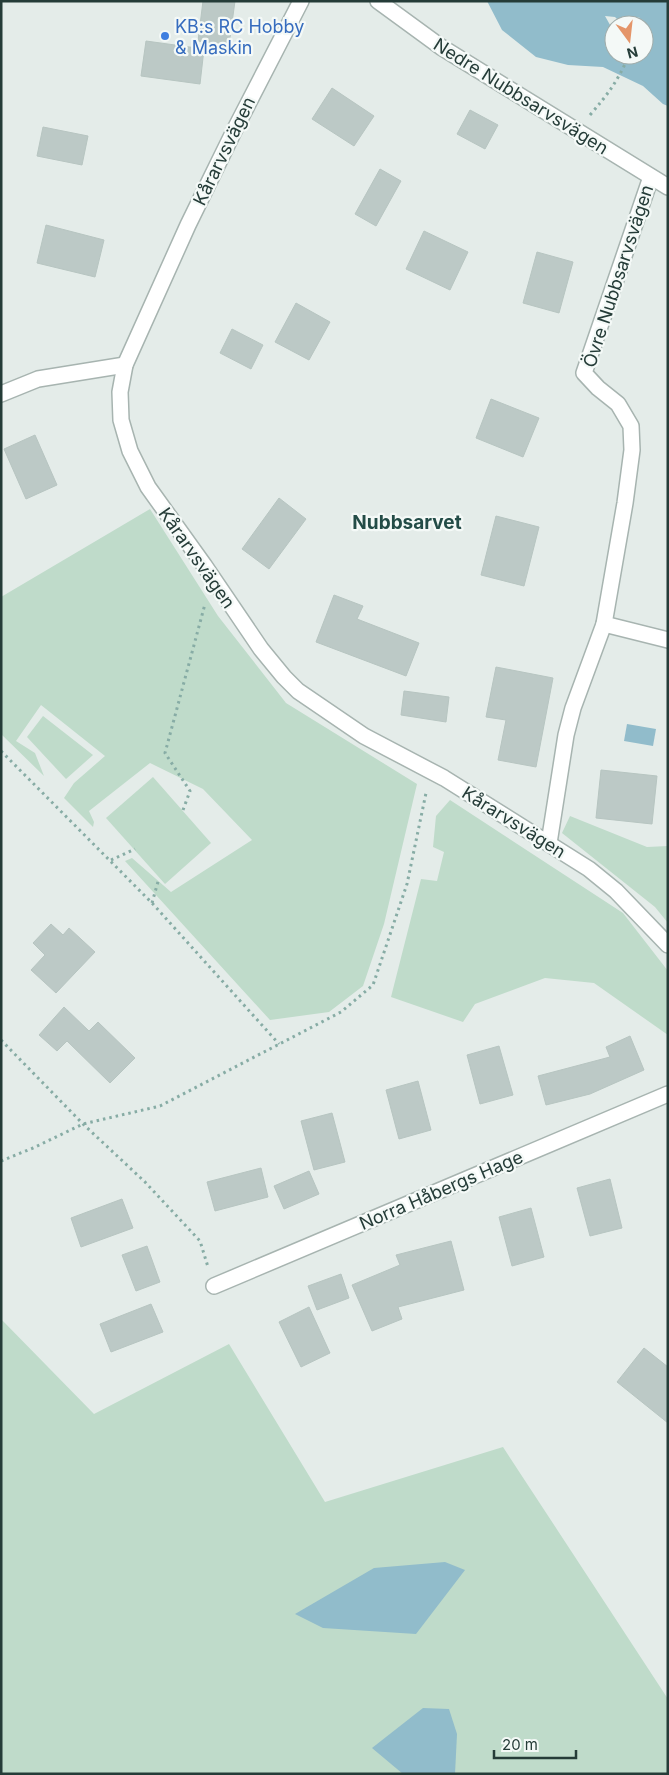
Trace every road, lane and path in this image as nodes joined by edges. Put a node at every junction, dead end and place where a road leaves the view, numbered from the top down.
1 (301, 1) edge
2 (378, 1) edge
3 (624, 65) edge
4 (576, 131) junction
5 (651, 177) junction
6 (668, 187) edge
7 (124, 365) junction
8 (1, 394) edge
9 (213, 577) junction
10 (604, 624) junction
11 (668, 640) edge
12 (1, 751) edge
13 (431, 772) junction
14 (183, 810) dead end
15 (549, 843) junction
16 (135, 849) dead end
17 (111, 860) junction
18 (160, 878) dead end
19 (152, 903) junction
20 (668, 945) edge
21 (1, 1040) edge
22 (279, 1044) junction
23 (668, 1094) edge
24 (83, 1124) junction
25 (1, 1161) edge
26 (214, 1286) joint

1 - 7 street, Kårarvsvägen
2 - 4 street, Nedre Nubbsarvsvägen
3 - 4 path
4 - 5 street, Nedre Nubbsarvsvägen
5 - 6 street, Nedre Nubbsarvsvägen
5 - 10 street, Övre Nubbsarvsvägen
7 - 8 street
7 - 9 street, Kårarvsvägen
9 - 13 street, Kårarvsvägen
9 - 14 path
10 - 11 street
10 - 15 street, Övre Nubbsarvsvägen
12 - 17 path
13 - 15 street, Kårarvsvägen
13 - 22 path
15 - 20 street, Kårarvsvägen
16 - 17 path
17 - 19 path
18 - 19 path
19 - 22 path
21 - 24 path
22 - 24 path
23 - 26 street, Norra Håbergs Hage
24 - 25 path
24 - 26 path

